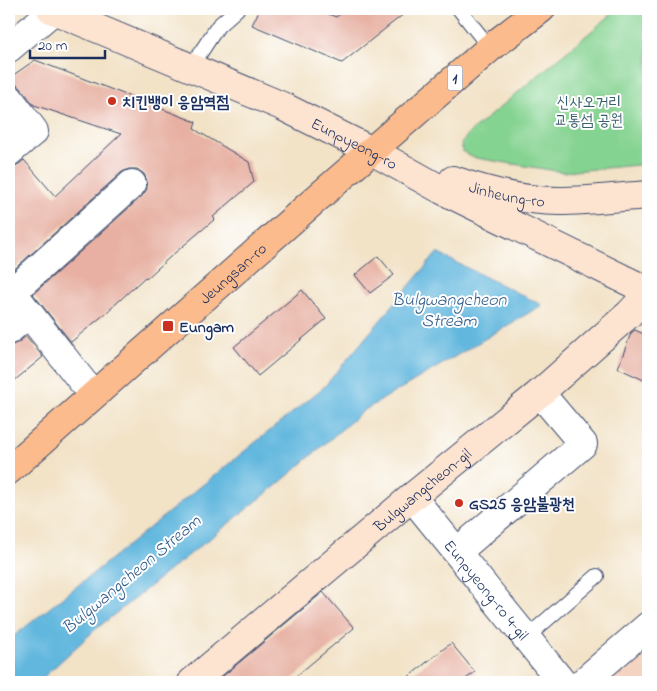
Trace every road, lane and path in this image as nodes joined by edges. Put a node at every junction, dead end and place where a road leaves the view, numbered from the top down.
1 (53, 9) edge
2 (237, 9) edge
3 (459, 9) edge
4 (541, 9) edge
5 (9, 48) edge
6 (490, 48) junction
7 (191, 67) junction
8 (9, 98) edge
9 (372, 151) junction
10 (9, 152) edge
11 (132, 184) dead end
12 (648, 195) edge
13 (648, 292) edge
14 (19, 322) edge
15 (540, 393) junction
16 (93, 395) junction
17 (9, 470) edge
18 (412, 497) junction
19 (457, 552) junction
20 (597, 576) dead end
21 (648, 626) edge
22 (527, 637) junction
23 (192, 682) edge
24 (562, 682) edge
25 (583, 682) edge

1 - 5 street, Eunpyeong-ro
1 - 7 main road, Eunpyeong-ro
2 - 7 lane
3 - 6 lane
4 - 6 main road, 1
6 - 9 main road, 1
7 - 9 main road, Eunpyeong-ro
8 - 10 street
9 - 12 main road, Jinheung-ro
9 - 13 main road, Eunpyeong-ro
9 - 16 main road, Jeungsan-ro / 1
11 - 14 street
13 - 15 main road, Bulgwangcheon-gil
14 - 16 street
15 - 18 main road, Bulgwangcheon-gil
15 - 19 street
16 - 17 main road, Jeungsan-ro / 1
18 - 19 street, Eunpyeong-ro 4-gil
18 - 23 main road, Bulgwangcheon-gil
19 - 22 street, Eunpyeong-ro 4-gil
20 - 22 lane
21 - 25 street
22 - 24 street, Eunpyeong-ro 4-gil

